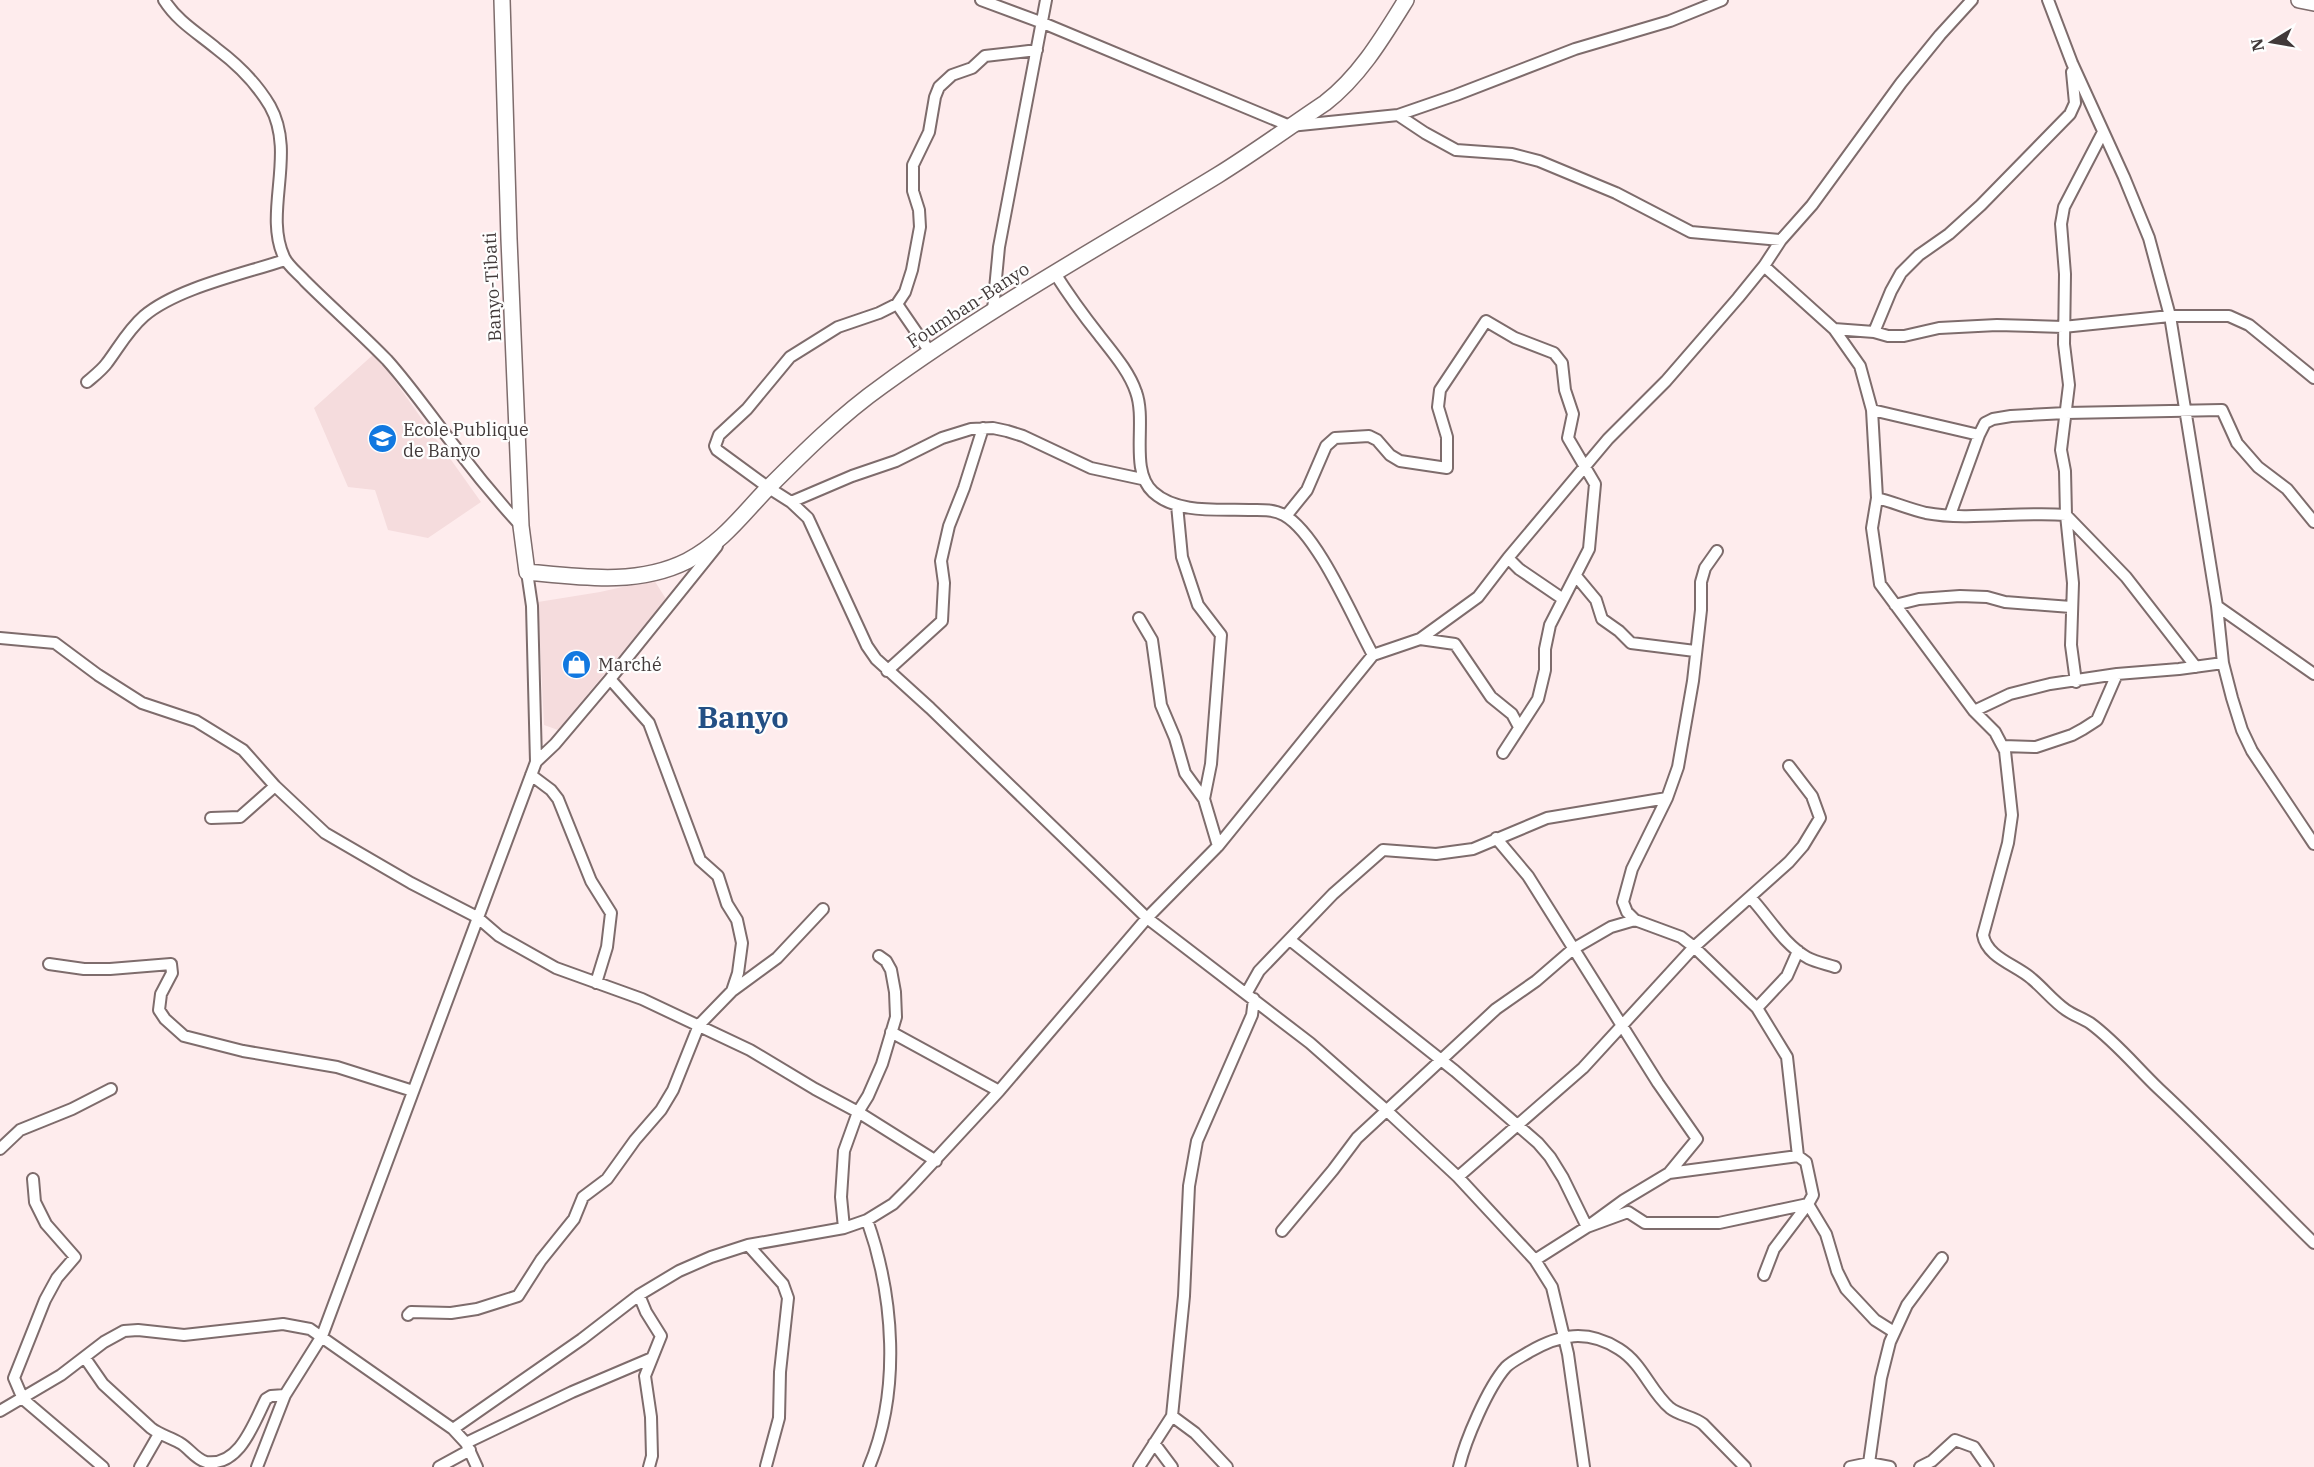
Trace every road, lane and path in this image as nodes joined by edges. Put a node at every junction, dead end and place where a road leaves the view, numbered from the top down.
1 (164, 0) edge
2 (502, 0) edge
3 (981, 0) edge
4 (1046, 0) edge
5 (1406, 0) edge
6 (1722, 0) edge
7 (1972, 0) edge
8 (2048, 0) edge
9 (2299, 0) edge
10 (2314, 3) edge
11 (1043, 23) junction
12 (1037, 51) junction
13 (2072, 63) junction
14 (1398, 115) junction
15 (1290, 126) junction
16 (2103, 132) junction
17 (1781, 240) junction
18 (285, 260) junction
19 (1764, 266) junction
20 (1054, 273) junction
21 (897, 304) junction
22 (993, 309) junction
23 (2170, 316) junction
24 (2063, 327) junction
25 (1834, 329) junction
26 (1874, 332) junction
27 (930, 352) junction
28 (2312, 371) edge
29 (87, 382) dead end
30 (1872, 410) junction
31 (2184, 410) junction
32 (2066, 413) junction
33 (983, 428) junction
34 (1979, 435) junction
35 (1586, 466) junction
36 (1142, 479) junction
37 (769, 488) junction
38 (1877, 498) junction
39 (791, 502) junction
40 (1177, 505) junction
41 (1950, 515) junction
42 (2066, 515) junction
43 (1286, 516) junction
44 (2314, 522) edge
45 (522, 526) junction
46 (726, 535) junction
47 (1717, 550) dead end
48 (1508, 558) junction
49 (527, 572) junction
50 (1576, 576) junction
51 (1563, 599) junction
52 (1895, 605) junction
53 (2217, 606) junction
54 (2071, 607) junction
55 (1138, 618) dead end
56 (0, 638) edge
57 (1420, 639) junction
58 (1695, 651) junction
59 (1373, 655) junction
60 (2223, 663) junction
61 (2196, 667) junction
62 (887, 671) junction
63 (2117, 674) junction
64 (2314, 674) edge
65 (610, 679) junction
66 (2076, 682) junction
67 (1974, 711) junction
68 (1519, 728) junction
69 (2003, 746) junction
70 (1503, 753) dead end
71 (536, 762) junction
72 (1789, 766) dead end
73 (531, 774) junction
74 (275, 786) junction
75 (1667, 798) junction
76 (1204, 799) junction
77 (211, 819) dead end
78 (1496, 838) junction
79 (2314, 844) edge
80 (1218, 846) junction
81 (1750, 897) junction
82 (823, 909) dead end
83 (477, 917) junction
84 (1147, 918) junction
85 (1635, 920) junction
86 (1290, 940) junction
87 (1694, 947) junction
88 (1573, 949) junction
89 (1798, 951) junction
90 (879, 956) dead end
91 (50, 964) dead end
92 (1835, 967) dead end
93 (596, 983) junction
94 (732, 991) junction
95 (1250, 996) junction
96 (1757, 1008) junction
97 (699, 1025) junction
98 (1622, 1026) junction
99 (891, 1032) junction
100 (1441, 1060) junction
101 (111, 1089) dead end
102 (413, 1091) junction
103 (999, 1091) junction
104 (1386, 1110) junction
105 (858, 1112) junction
106 (1517, 1124) junction
107 (0, 1149) edge
108 (1798, 1156) junction
109 (936, 1161) junction
110 (1669, 1173) junction
111 (1458, 1177) junction
112 (33, 1179) dead end
113 (1808, 1204) junction
114 (867, 1220) junction
115 (1587, 1227) junction
116 (844, 1228) junction
117 (1282, 1230) dead end
118 (2314, 1243) edge
119 (748, 1245) junction
120 (1942, 1258) dead end
121 (1535, 1260) junction
122 (1764, 1275) dead end
123 (639, 1295) junction
124 (408, 1315) dead end
125 (1894, 1332) junction
126 (322, 1336) junction
127 (1562, 1336) junction
128 (85, 1358) junction
129 (652, 1358) junction
130 (285, 1395) junction
131 (23, 1399) junction
132 (0, 1411) edge
133 (1172, 1416) junction
134 (453, 1429) junction
135 (159, 1434) junction
136 (1154, 1443) junction
137 (468, 1446) junction
138 (1869, 1463) junction
139 (766, 1466) edge
140 (103, 1467) edge
141 (140, 1467) edge
142 (257, 1467) edge
143 (439, 1467) edge
144 (477, 1467) edge
145 (649, 1467) edge
146 (869, 1467) edge
147 (1139, 1467) edge
148 (1173, 1467) edge
149 (1227, 1467) edge
150 (1459, 1467) edge
151 (1584, 1467) edge
152 (1745, 1467) edge
153 (1850, 1467) edge
154 (1890, 1467) edge
155 (1920, 1467) edge
156 (1988, 1467) edge

1 - 18 street
2 - 45 highway, Banyo-Tibati
3 - 11 street
4 - 11 street
5 - 15 highway, Foumban-Banyo
6 - 14 street
7 - 17 street
8 - 13 street
9 - 10 highway
11 - 12 street
11 - 15 street
12 - 21 street
12 - 22 street
13 - 16 street
13 - 26 street
14 - 15 street
14 - 17 street
15 - 20 highway, Foumban-Banyo
16 - 23 street
16 - 24 street
17 - 19 street
18 - 29 street
18 - 45 street
19 - 25 street
19 - 35 street
20 - 22 highway, Foumban-Banyo
20 - 36 street
21 - 27 street
21 - 37 street
22 - 27 highway, Foumban-Banyo
23 - 24 street
23 - 28 street
23 - 31 street
24 - 26 street
24 - 32 street
25 - 26 street
25 - 30 street
27 - 37 highway, Foumban-Banyo
30 - 34 street
30 - 38 street
31 - 32 street
31 - 44 street
31 - 53 street
32 - 34 street
32 - 42 street
33 - 36 street
33 - 39 street
33 - 62 street
34 - 41 street
35 - 43 street
35 - 48 street
35 - 50 street
36 - 40 street
37 - 39 street
37 - 46 highway, Foumban-Banyo
38 - 41 street
38 - 52 street
39 - 62 street
40 - 43 street
40 - 76 street
41 - 42 street
42 - 54 street
42 - 61 street
43 - 59 street
45 - 49 highway, Banyo-Tibati
46 - 49 highway, Foumban-Banyo
46 - 65 street
47 - 58 street
48 - 51 street
48 - 57 street
49 - 71 street
50 - 51 street
50 - 58 street
51 - 68 street
52 - 54 street
52 - 67 street
53 - 60 street
53 - 64 street
54 - 66 street
55 - 76 street
56 - 74 street
57 - 59 street
57 - 68 street
58 - 75 street
59 - 80 street
60 - 61 street
60 - 79 street
61 - 63 street
62 - 84 street
63 - 66 street
63 - 69 street
65 - 71 street
65 - 94 street
66 - 67 street
67 - 69 street
68 - 70 street
69 - 118 street
71 - 73 street
72 - 81 street
73 - 83 street
73 - 93 street
74 - 77 street
74 - 83 street
75 - 78 street
75 - 85 street
76 - 80 street
78 - 86 street
78 - 88 street
80 - 84 street
81 - 87 street
81 - 89 street
82 - 94 street
83 - 93 street
83 - 102 street
84 - 95 street
84 - 103 street
85 - 87 street
85 - 88 street
86 - 95 street
86 - 100 street
87 - 96 street
87 - 98 street
88 - 98 street
88 - 100 street
89 - 92 street
89 - 96 street
90 - 99 street
91 - 102 street
93 - 97 street
94 - 97 street
95 - 104 street
95 - 133 street
96 - 108 street
97 - 105 street
97 - 124 street
98 - 106 street
98 - 110 street
99 - 103 street
99 - 105 street
100 - 104 street
100 - 106 street
101 - 107 street
102 - 126 street
103 - 109 street
104 - 111 street
104 - 117 street
105 - 109 street
105 - 116 street
106 - 111 street
106 - 115 street
108 - 110 street
108 - 113 street
109 - 114 street
110 - 115 street
111 - 121 street
112 - 131 street
113 - 115 street
113 - 122 street
113 - 125 street
114 - 116 street
114 - 146 street
115 - 121 street
116 - 119 street
119 - 123 street
119 - 139 street
120 - 125 street
121 - 127 street
123 - 129 street
123 - 134 street
125 - 138 street
126 - 128 street
126 - 130 street
126 - 134 street
127 - 150 street
127 - 151 street
127 - 152 street
128 - 131 street
128 - 135 street
129 - 137 street
129 - 145 street
130 - 135 street
130 - 142 street
131 - 132 street
131 - 140 street
133 - 136 street
133 - 149 street
134 - 137 street
135 - 141 street
136 - 147 street
136 - 148 street
137 - 143 street
137 - 144 street
138 - 153 street
138 - 154 street
155 - 156 street

